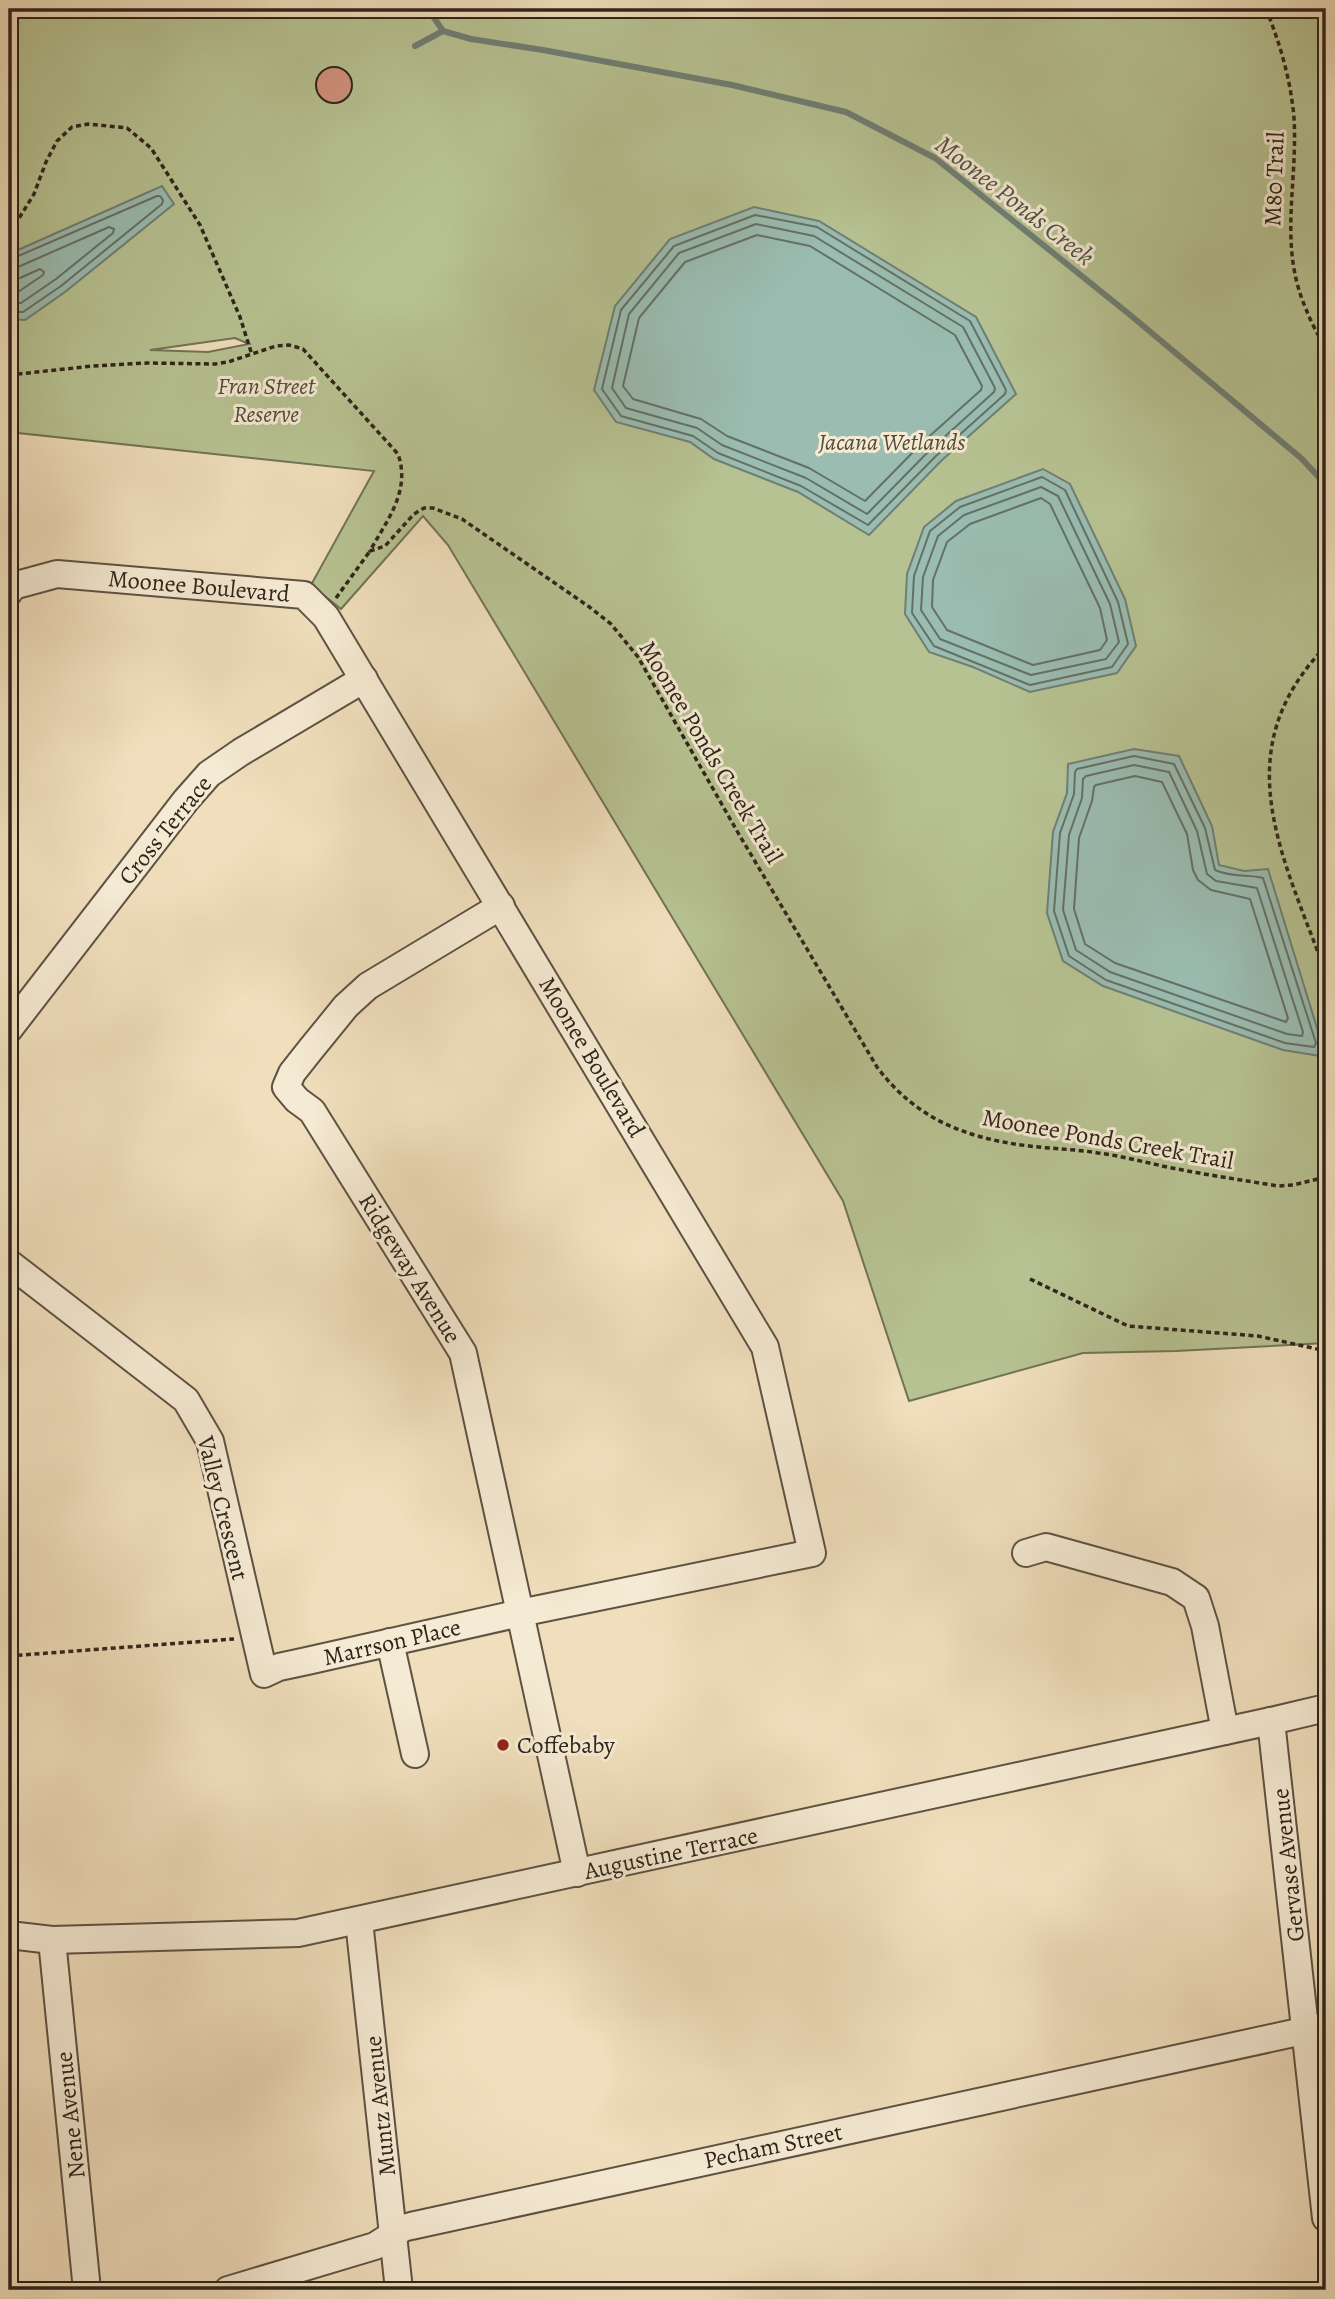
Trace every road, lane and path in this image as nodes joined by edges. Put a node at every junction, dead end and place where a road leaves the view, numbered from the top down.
1 (1266, 9) edge
2 (9, 231) edge
3 (1326, 347) edge
4 (252, 355) junction
5 (9, 375) edge
6 (370, 551) junction
7 (9, 592) edge
8 (337, 595) dead end
9 (1326, 646) edge
10 (364, 679) junction
11 (501, 906) junction
12 (1326, 974) edge
13 (9, 1029) edge
14 (1326, 1177) edge
15 (9, 1263) edge
16 (1030, 1279) dead end
17 (1326, 1351) edge
18 (1026, 1553) dead end
19 (520, 1613) junction
20 (236, 1639) dead end
21 (390, 1642) junction
22 (9, 1656) edge
23 (264, 1674) joint
24 (1326, 1708) edge
25 (1271, 1721) junction
26 (1224, 1731) junction
27 (415, 1754) dead end
28 (577, 1873) junction
29 (359, 1921) junction
30 (9, 1936) edge
31 (52, 1940) junction
32 (1316, 2028) edge
33 (1326, 2218) edge
34 (393, 2236) junction
35 (87, 2290) edge
36 (228, 2290) edge
37 (399, 2290) edge

1 - 3 path, M80 Trail
2 - 4 path
4 - 5 path
4 - 6 path
6 - 8 path
6 - 14 path, Moonee Ponds Creek Trail
7 - 10 street, Moonee Boulevard
9 - 12 path
10 - 11 street, Moonee Boulevard
10 - 13 street, Cross Terrace
11 - 19 street, Ridgeway Avenue
11 - 19 street, Moonee Boulevard
15 - 23 street, Valley Crescent
16 - 17 path
18 - 26 street
19 - 21 street, Marrson Place
19 - 28 street, Ridgeway Avenue
20 - 22 path
21 - 23 street, Marrson Place
21 - 27 street
24 - 25 street, Augustine Terrace
25 - 26 street, Augustine Terrace
25 - 32 street, Gervase Avenue
26 - 28 street, Augustine Terrace
28 - 29 street, Augustine Terrace
29 - 31 street, Augustine Terrace
29 - 34 street, Muntz Avenue
30 - 31 street, Augustine Terrace
31 - 35 street, Nene Avenue
32 - 33 street, Gervase Avenue
32 - 34 street, Pecham Street
34 - 36 street, Pecham Street
34 - 37 street, Muntz Avenue

